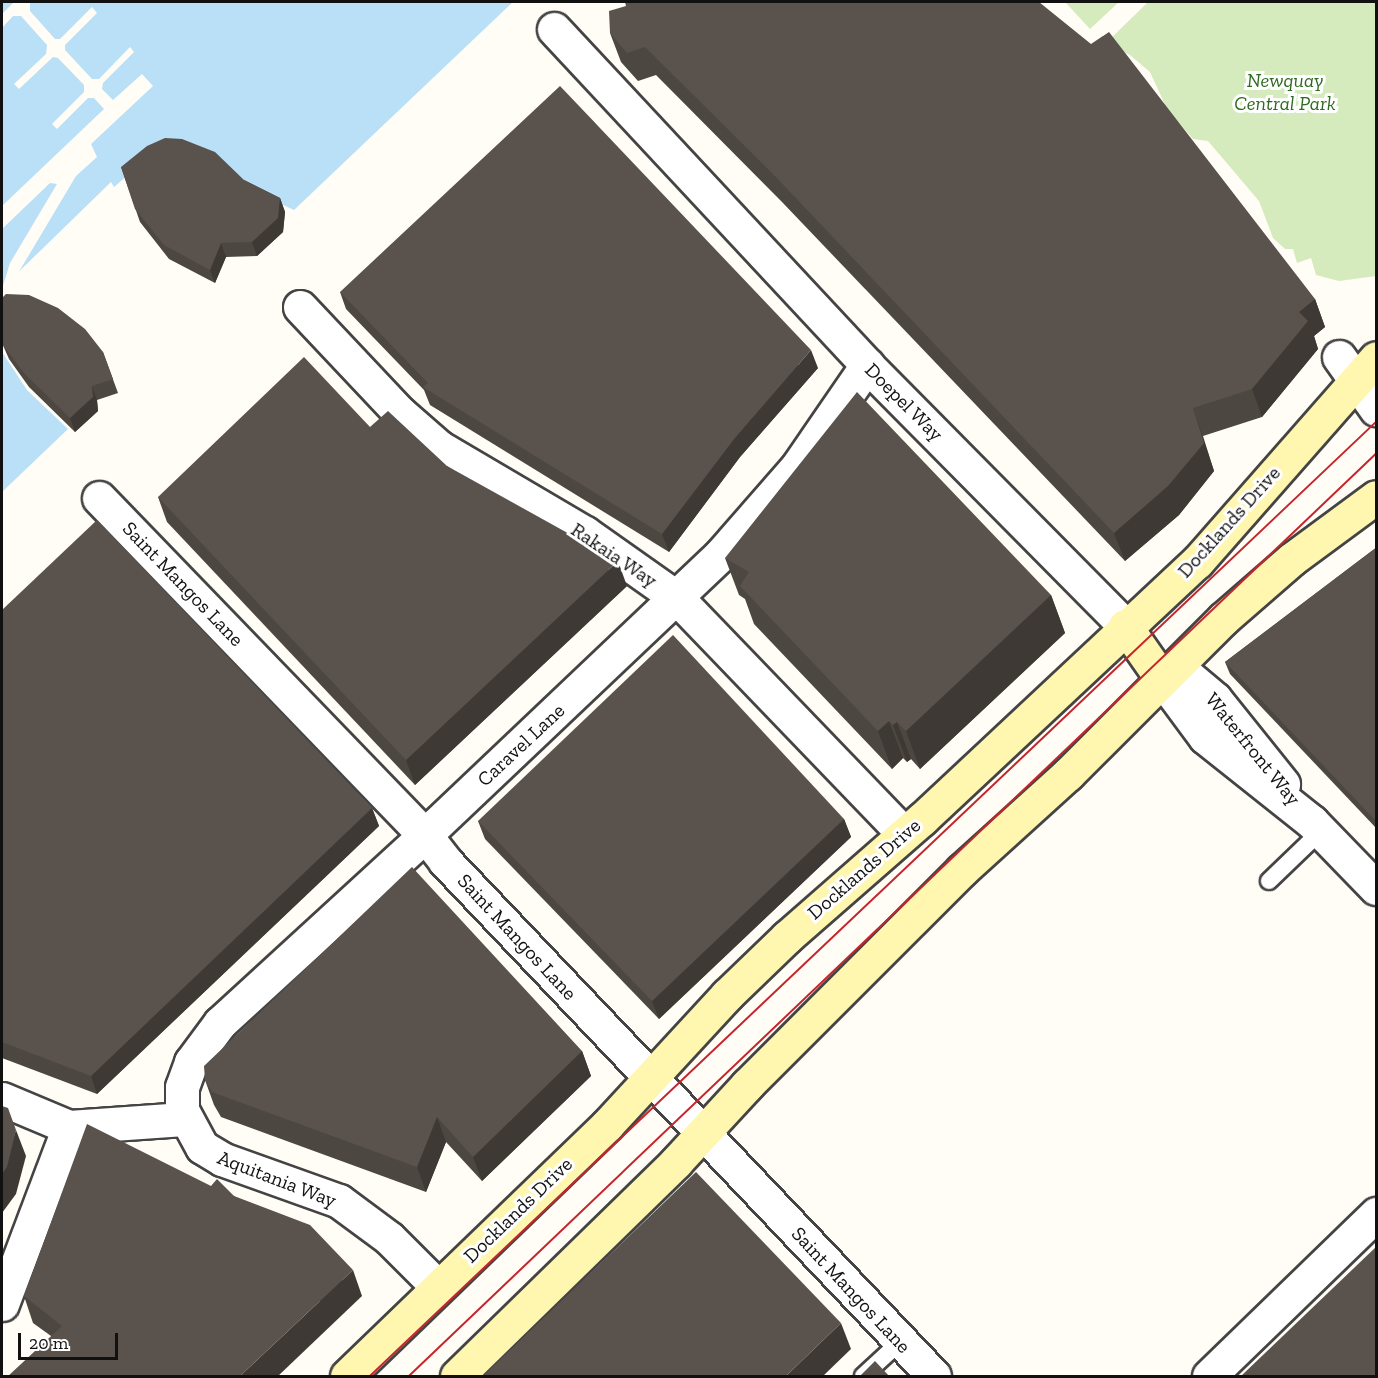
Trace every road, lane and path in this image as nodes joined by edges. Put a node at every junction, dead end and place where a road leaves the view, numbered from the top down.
1 (554, 29) dead end
2 (300, 307) dead end
3 (867, 365) junction
4 (1357, 365) edge
5 (1377, 410) edge
6 (1377, 497) edge
7 (99, 498) dead end
8 (677, 598) junction
9 (1125, 626) junction
10 (1169, 672) junction
11 (1317, 827) junction
12 (904, 834) junction
13 (425, 835) junction
14 (1269, 881) dead end
15 (1377, 888) edge
16 (651, 1077) junction
17 (2, 1099) edge
18 (184, 1119) junction
19 (69, 1127) junction
20 (704, 1133) junction
21 (1377, 1214) edge
22 (438, 1287) junction
23 (2, 1304) edge
24 (900, 1342) junction
25 (348, 1377) edge
26 (457, 1377) edge
27 (863, 1377) edge
28 (934, 1377) edge
29 (1209, 1377) edge

1 - 3 street, Doepel Way
2 - 8 street, Rakaia Way
3 - 8 street, Caravel Lane
3 - 9 street, Doepel Way
4 - 5 street
4 - 9 street, Docklands Drive
6 - 10 street
7 - 13 street, Saint Mangos Lane
8 - 12 street, Rakaia Way
8 - 13 street, Caravel Lane
9 - 10 street, Waterfront Way
9 - 12 street, Docklands Drive
10 - 11 street, Waterfront Way
10 - 20 street
11 - 14 lane
11 - 15 street, Waterfront Way
12 - 16 street, Docklands Drive
13 - 16 street, Saint Mangos Lane
13 - 18 street, Caravel Lane
16 - 20 street, Saint Mangos Lane
16 - 22 street, Docklands Drive
17 - 19 street
18 - 19 street
18 - 22 street, Aquitania Way
19 - 23 street
20 - 24 street, Saint Mangos Lane
20 - 26 street
21 - 29 street
22 - 25 street, Docklands Drive
24 - 27 lane
24 - 28 street, Saint Mangos Lane

